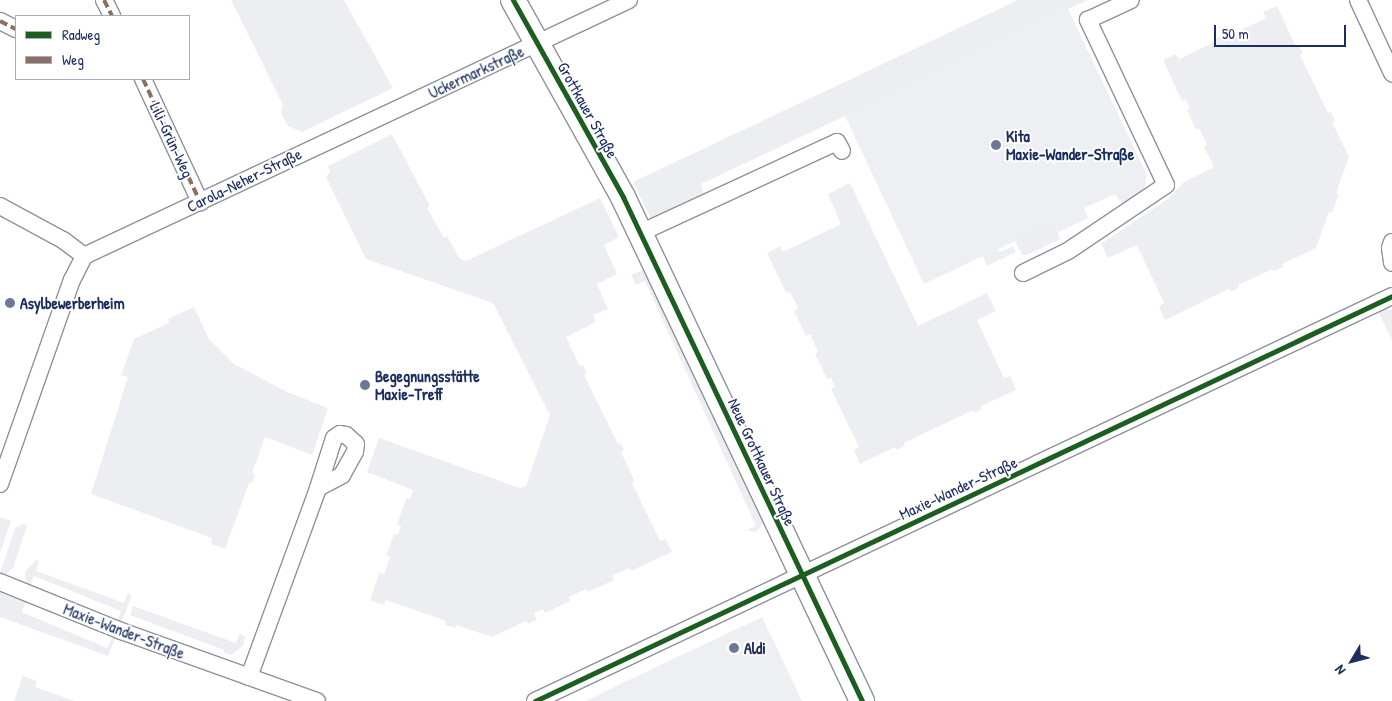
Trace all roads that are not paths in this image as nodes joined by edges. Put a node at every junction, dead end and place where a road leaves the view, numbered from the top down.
1 (104, 0) edge
2 (513, 0) edge
3 (630, 0) edge
4 (1131, 0) edge
5 (1358, 0) edge
6 (112, 15) edge
7 (0, 21) edge
8 (15, 28) edge
9 (536, 44) junction
10 (1392, 73) edge
11 (143, 80) edge
12 (403, 105) joint
13 (842, 151) dead end
14 (200, 202) junction
15 (0, 206) edge
16 (640, 233) junction
17 (1392, 242) edge
18 (84, 256) junction
19 (1392, 263) edge
20 (1023, 272) dead end
21 (1392, 296) edge
22 (0, 484) edge
23 (318, 488) dead end
24 (802, 575) junction
25 (0, 582) edge
26 (249, 677) junction
27 (317, 701) edge
28 (535, 701) edge
29 (862, 701) edge

1 - 6 street
2 - 9 street, Grottkauer Straße
3 - 9 street, Uckermarkstraße
4 - 20 street
5 - 10 street
7 - 8 street
9 - 12 street, Uckermarkstraße
9 - 16 street, Grottkauer Straße
11 - 14 street, Lili-Grün-Weg
12 - 14 street, Carola-Neher-Straße
13 - 16 street
14 - 18 street, Carola-Neher-Straße
15 - 18 street
16 - 24 street, Neue Grottkauer Straße
17 - 19 street
18 - 22 street
21 - 24 street, Maxie-Wander-Straße
23 - 26 street
24 - 28 street, Maxie-Wander-Straße
24 - 29 street, Neue Grottkauer Straße
25 - 26 street, Maxie-Wander-Straße
26 - 27 street, Maxie-Wander-Straße

